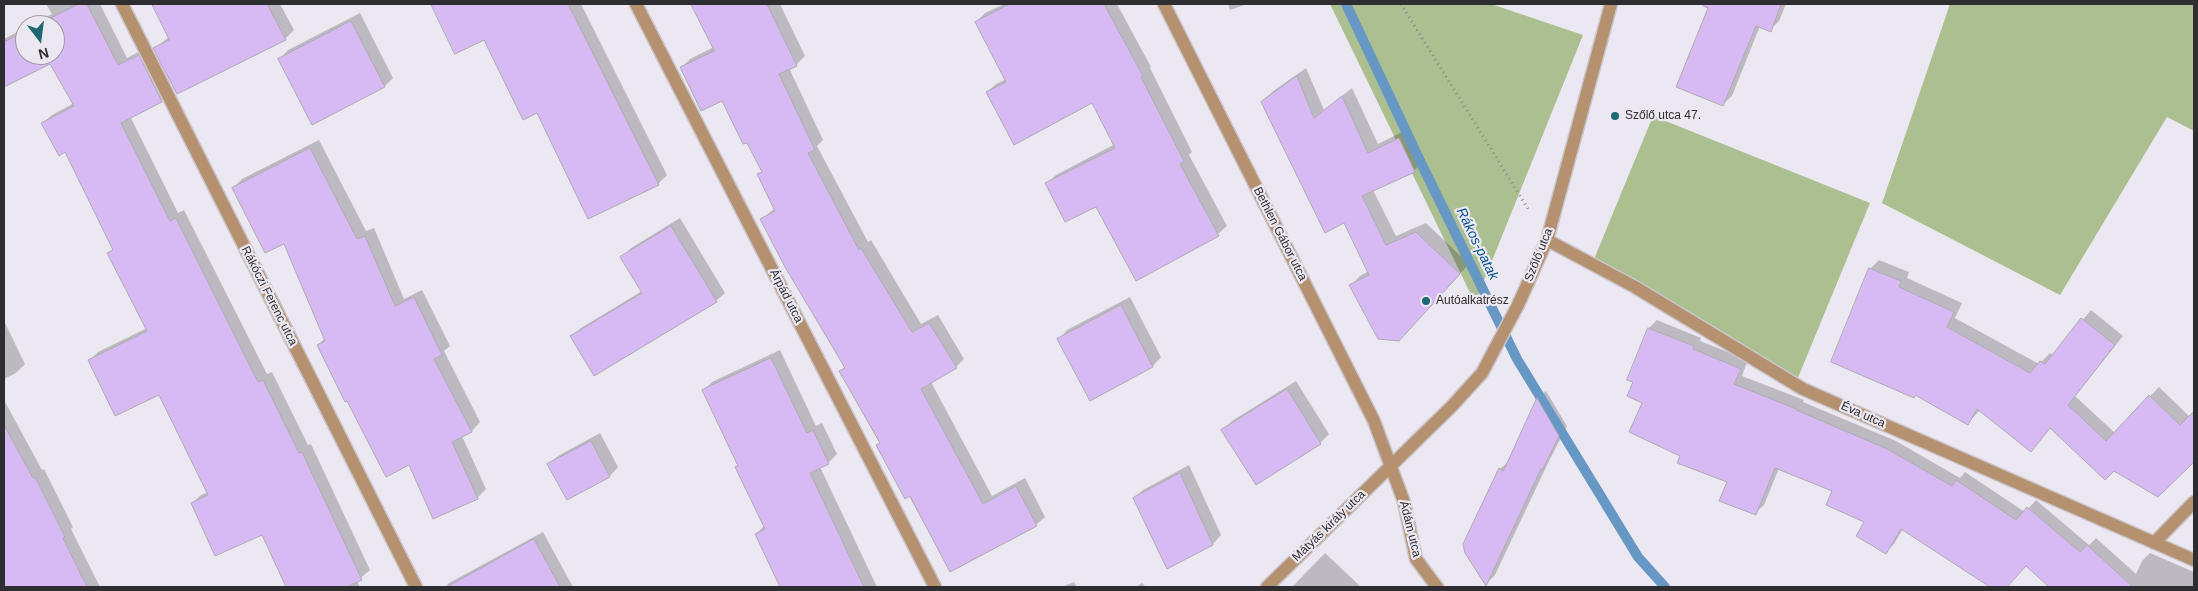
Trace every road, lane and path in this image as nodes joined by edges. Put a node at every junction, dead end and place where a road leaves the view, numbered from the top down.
1 (122, 4) edge
2 (636, 4) edge
3 (1164, 4) edge
4 (1402, 4) edge
5 (1611, 4) edge
6 (1547, 240) junction
7 (1391, 466) junction
8 (2194, 502) edge
9 (2154, 543) junction
10 (2194, 560) edge
11 (416, 587) edge
12 (935, 587) edge
13 (1267, 587) edge
14 (1437, 587) edge

1 - 11 street, Rákóczi Ferenc utca
2 - 12 street, Árpád utca
3 - 7 street, Bethlen Gábor utca
4 - 6 path
5 - 6 street, Szőlő utca
6 - 7 street, Szőlő utca
6 - 9 street, Éva utca
7 - 13 street, Mátyás király utca
7 - 14 street, Ádám utca
8 - 9 street
9 - 10 street, Éva utca

